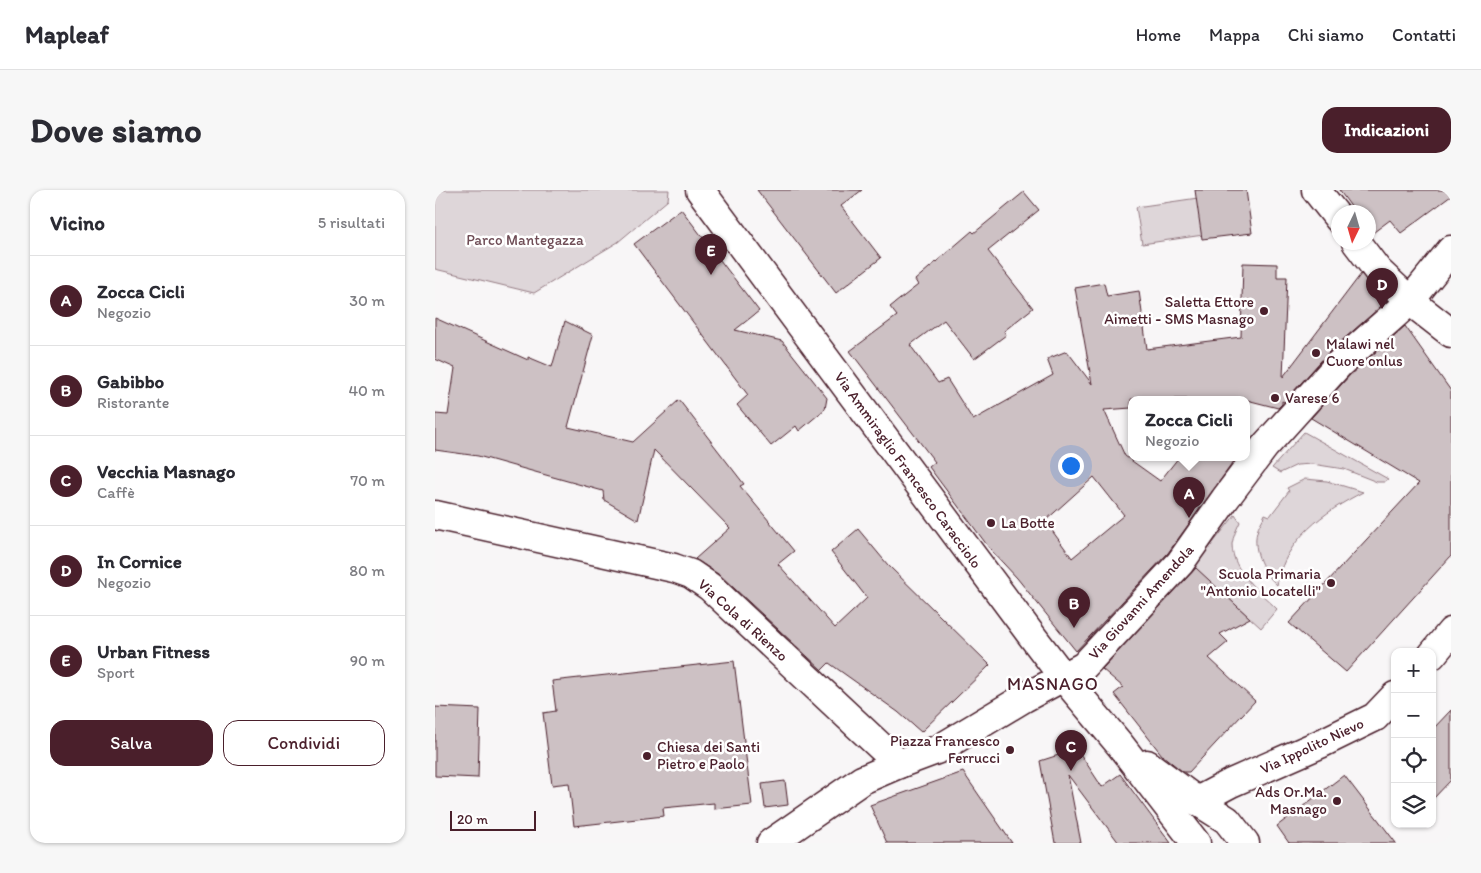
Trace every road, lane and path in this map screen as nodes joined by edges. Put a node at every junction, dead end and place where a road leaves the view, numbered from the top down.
1 (700, 190) edge
2 (1316, 190) edge
3 (1331, 210) edge
4 (1362, 250) edge
5 (1451, 250) edge
6 (1410, 301) junction
7 (1451, 333) edge
8 (435, 515) edge
9 (1451, 632) edge
10 (1436, 650) edge
11 (1064, 678) junction
12 (1391, 700) edge
13 (1121, 746) junction
14 (899, 764) junction
15 (1197, 801) junction
16 (771, 843) edge
17 (1196, 843) edge
18 (1245, 843) edge

1 - 11 street, Via Ammiraglio Francesco Caracciolo
2 - 3 street
4 - 6 street
5 - 6 street, Via Giovanni Amendola
6 - 7 street
6 - 11 street, Via Giovanni Amendola
8 - 14 street, Via Cola di Rienzo
9 - 10 street
11 - 13 street, Via Ammiraglio Francesco Caracciolo
11 - 14 street, Via Giovanni Amendola
12 - 15 street, Via Ippolito Nievo
13 - 15 street, Via Ammiraglio Francesco Caracciolo
13 - 17 street, Via Ammiraglio Francesco Caracciolo
14 - 16 street, Via Giovanni Amendola
15 - 18 street, Via Ammiraglio Francesco Caracciolo

